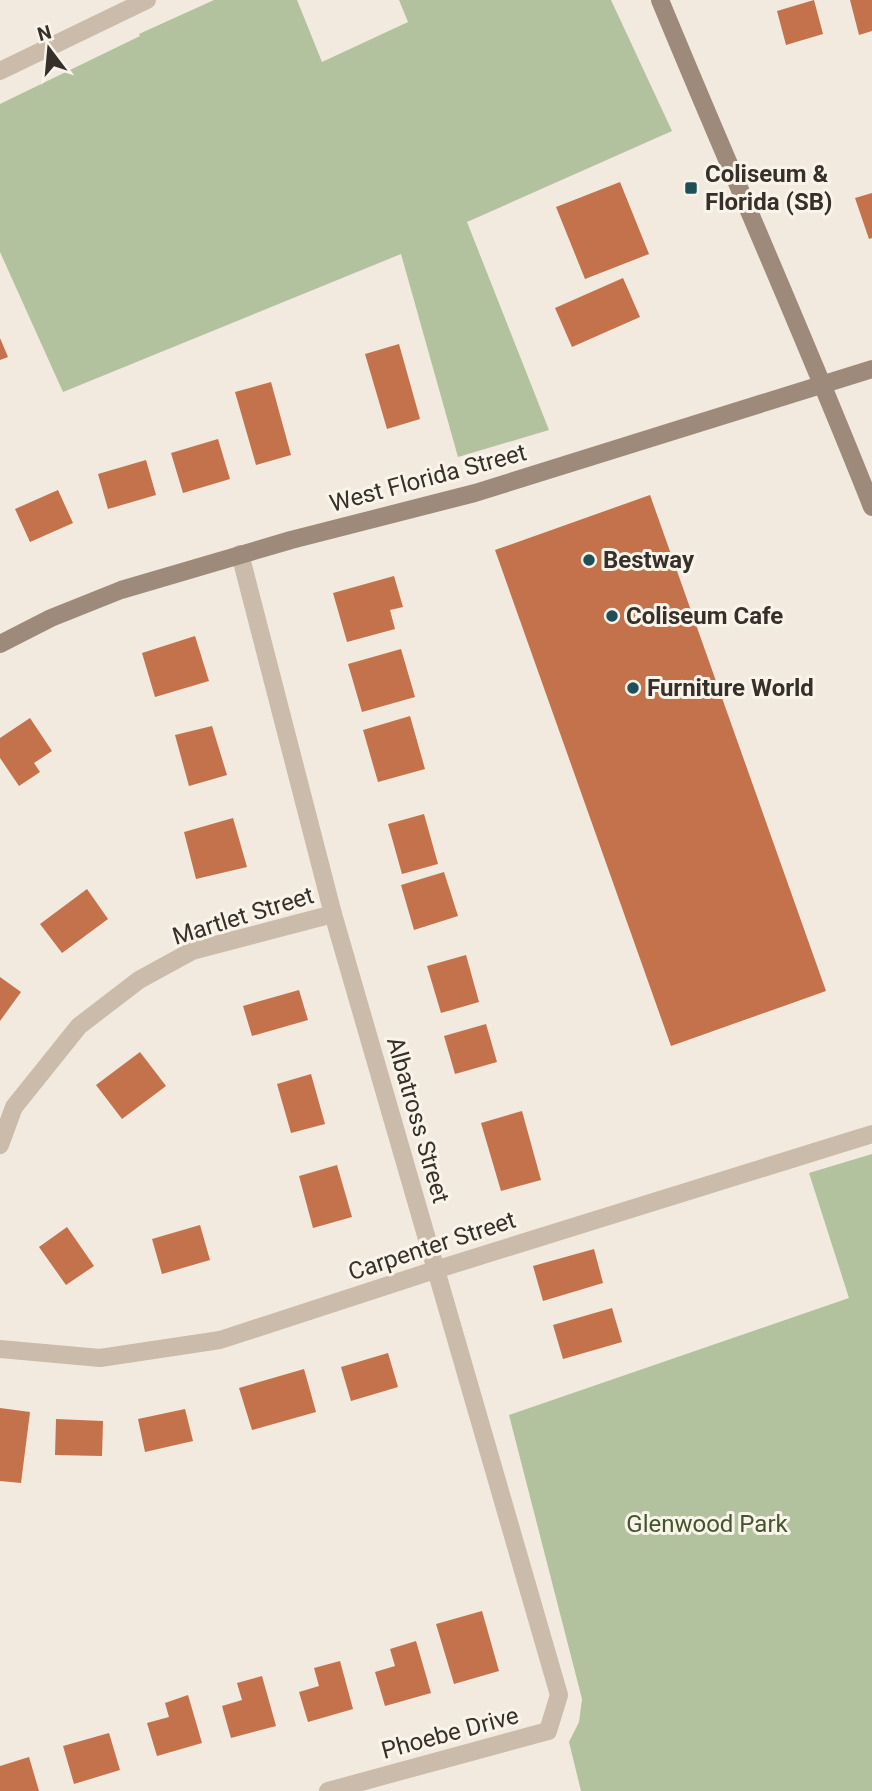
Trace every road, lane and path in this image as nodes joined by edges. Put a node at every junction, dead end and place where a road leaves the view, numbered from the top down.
1 (147, 0) edge
2 (660, 0) edge
3 (0, 71) edge
4 (872, 369) edge
5 (824, 385) junction
6 (872, 508) edge
7 (240, 555) junction
8 (0, 644) edge
9 (333, 914) junction
10 (872, 1134) edge
11 (0, 1145) edge
12 (435, 1270) junction
13 (0, 1349) edge
14 (559, 1695) joint
15 (328, 1791) edge

1 - 3 street
2 - 5 main road
4 - 5 main road, West Florida Street
5 - 6 main road
5 - 7 main road, West Florida Street
7 - 8 main road, West Florida Street
7 - 9 street, Albatross Street
9 - 11 street, Martlet Street
9 - 12 street, Albatross Street
10 - 12 street, Carpenter Street
12 - 13 street, Carpenter Street
12 - 14 street, Albatross Street
14 - 15 street, Phoebe Drive

